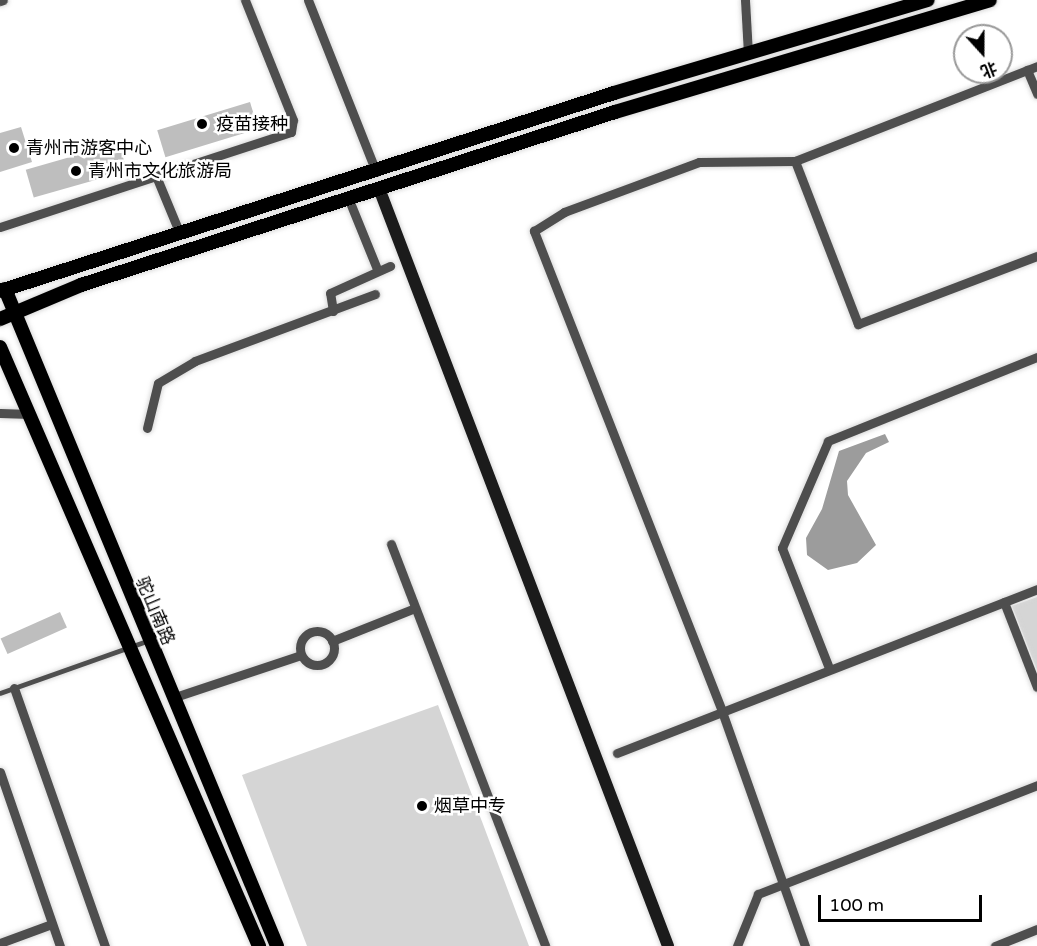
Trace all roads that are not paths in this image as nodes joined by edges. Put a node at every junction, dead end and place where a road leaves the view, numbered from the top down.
1 (245, 0) edge
2 (308, 0) edge
3 (745, 0) edge
4 (927, 0) edge
5 (990, 0) edge
6 (912, 2) edge
7 (748, 53) junction
8 (1032, 68) edge
9 (1037, 94) edge
10 (795, 161) junction
11 (376, 172) junction
12 (156, 176) junction
13 (380, 190) junction
14 (349, 200) junction
15 (0, 227) edge
16 (180, 234) junction
17 (1037, 256) edge
18 (390, 266) dead end
19 (377, 269) junction
20 (2, 288) edge
21 (375, 294) dead end
22 (333, 311) junction
23 (17, 313) junction
24 (0, 319) edge
25 (0, 347) edge
26 (1037, 357) edge
27 (0, 413) edge
28 (30, 414) junction
29 (147, 428) dead end
30 (391, 544) dead end
31 (1037, 589) edge
32 (1004, 602) junction
33 (415, 608) junction
34 (148, 641) junction
35 (332, 641) junction
36 (130, 648) junction
37 (301, 655) junction
38 (828, 668) junction
39 (1037, 687) edge
40 (14, 688) junction
41 (0, 693) edge
42 (172, 698) junction
43 (722, 711) junction
44 (618, 753) dead end
45 (0, 772) edge
46 (1037, 785) edge
47 (782, 882) junction
48 (52, 924) junction
49 (1037, 929) edge
50 (0, 943) edge
51 (60, 946) edge
52 (105, 946) edge
53 (259, 946) edge
54 (277, 946) edge
55 (545, 946) edge
56 (668, 946) edge
57 (736, 946) edge
58 (805, 946) edge
59 (995, 946) edge

1 - 12 street
2 - 11 street
3 - 7 street
4 - 6 main road
5 - 13 main road
6 - 7 main road
7 - 11 main road
8 - 9 street
8 - 10 street
10 - 17 street
10 - 43 street
11 - 16 main road
12 - 15 street
12 - 16 street
13 - 14 main road
13 - 56 street
14 - 19 street
14 - 23 main road
16 - 20 main road
18 - 19 street
19 - 22 street
20 - 23 main road, 驼山南路
21 - 22 street
22 - 29 street
23 - 24 main road
23 - 34 main road, 驼山南路
25 - 28 main road, 驼山南路
26 - 38 street
27 - 28 street
28 - 36 main road, 驼山南路
30 - 33 street
31 - 32 street
32 - 38 street
32 - 39 street
33 - 35 street
33 - 55 street
34 - 36 lane
34 - 42 main road, 驼山南路
35 - 37 street
35 - 37 street
36 - 40 lane
36 - 53 main road, 驼山南路
37 - 42 street
38 - 43 street
40 - 41 lane
40 - 52 street
42 - 54 main road, 驼山南路
43 - 44 street
43 - 47 street
45 - 48 street
46 - 47 street
47 - 57 street
47 - 58 street
48 - 50 street
48 - 51 street
49 - 59 street

